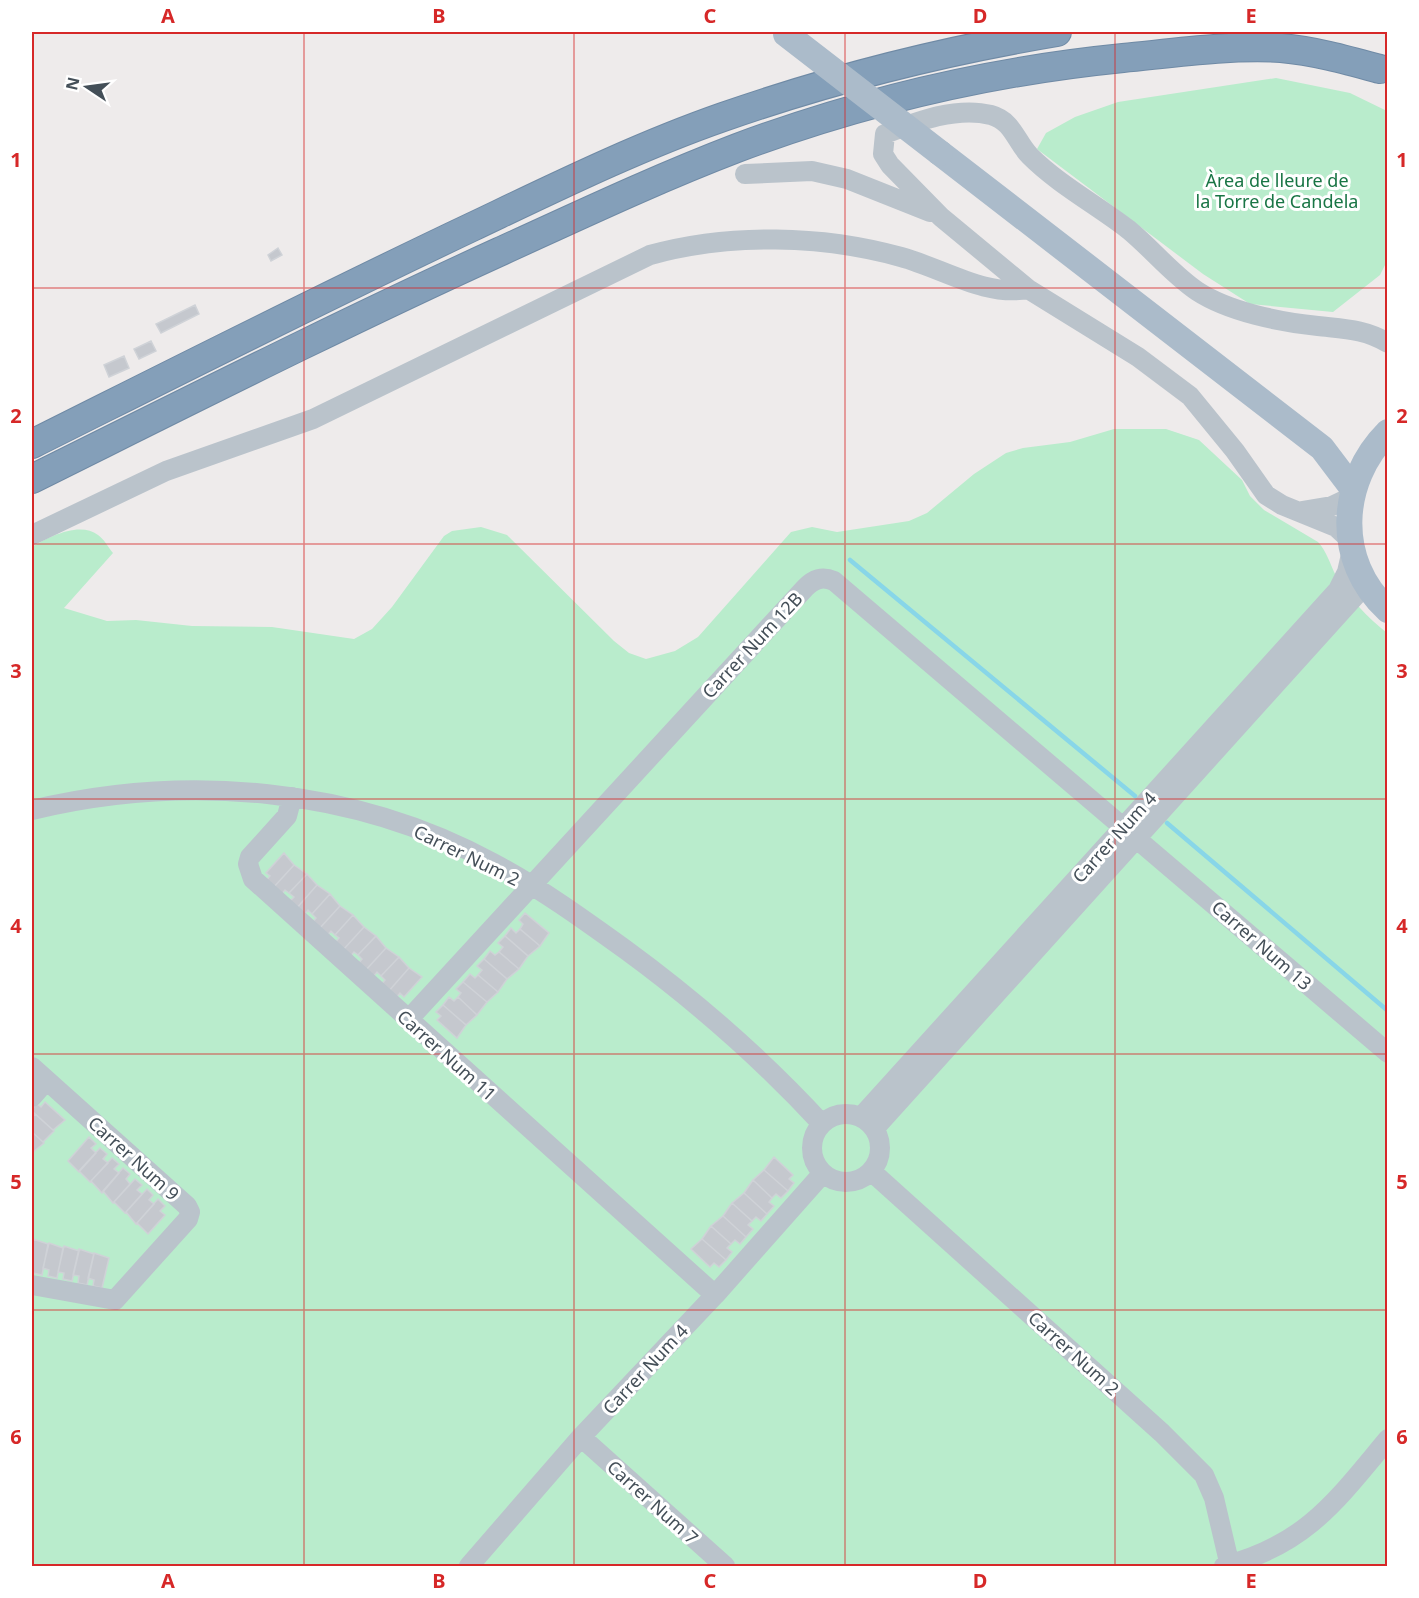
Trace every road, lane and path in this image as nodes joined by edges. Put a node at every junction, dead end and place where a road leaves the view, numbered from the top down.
1 (1057, 32) edge
2 (1290, 32) edge
3 (785, 33) edge
4 (1384, 71) edge
5 (745, 174) dead end
6 (941, 217) junction
7 (1028, 289) junction
8 (1388, 343) edge
9 (1385, 435) edge
10 (32, 444) edge
11 (1322, 448) junction
12 (32, 479) edge
13 (1352, 493) junction
14 (1299, 512) junction
15 (32, 535) edge
16 (1351, 545) junction
17 (1366, 584) junction
18 (1388, 610) edge
19 (292, 797) junction
20 (32, 810) edge
21 (1130, 832) junction
22 (531, 886) junction
23 (408, 1020) junction
24 (1388, 1053) edge
25 (32, 1067) edge
26 (46, 1081) junction
27 (32, 1097) edge
28 (868, 1123) junction
29 (822, 1124) junction
30 (871, 1171) junction
31 (823, 1173) junction
32 (32, 1285) edge
33 (715, 1295) junction
34 (581, 1437) junction
35 (1388, 1439) edge
36 (469, 1566) edge
37 (725, 1566) edge
38 (1228, 1566) edge

1 - 10 highway
2 - 4 highway
3 - 11 main road, bridge
4 - 12 highway
5 - 6 street
6 - 7 street
6 - 8 street
7 - 14 street
7 - 15 street
9 - 11 main road
9 - 13 main road
11 - 13 main road
13 - 14 street
13 - 16 main road
14 - 16 street
16 - 17 main road
16 - 21 street, Carrer Num 4
17 - 18 main road
17 - 21 street, Carrer Num 4
19 - 20 street, Carrer Num 2
19 - 22 street, Carrer Num 2
19 - 23 street, Carrer Num 11
21 - 22 street, Carrer Num 12B
21 - 24 street, Carrer Num 13
21 - 28 street, Carrer Num 4
22 - 23 street, Carrer Num 12B
22 - 29 street, Carrer Num 2
23 - 33 street, Carrer Num 11
25 - 26 street, Carrer Num 9
26 - 27 street
26 - 32 street, Carrer Num 9
28 - 29 street
28 - 30 street
29 - 31 street
30 - 31 street
30 - 38 street, Carrer Num 2
31 - 33 street, Carrer Num 4
33 - 34 street, Carrer Num 4
34 - 36 street, Carrer Num 4
34 - 37 street, Carrer Num 7
35 - 38 street

